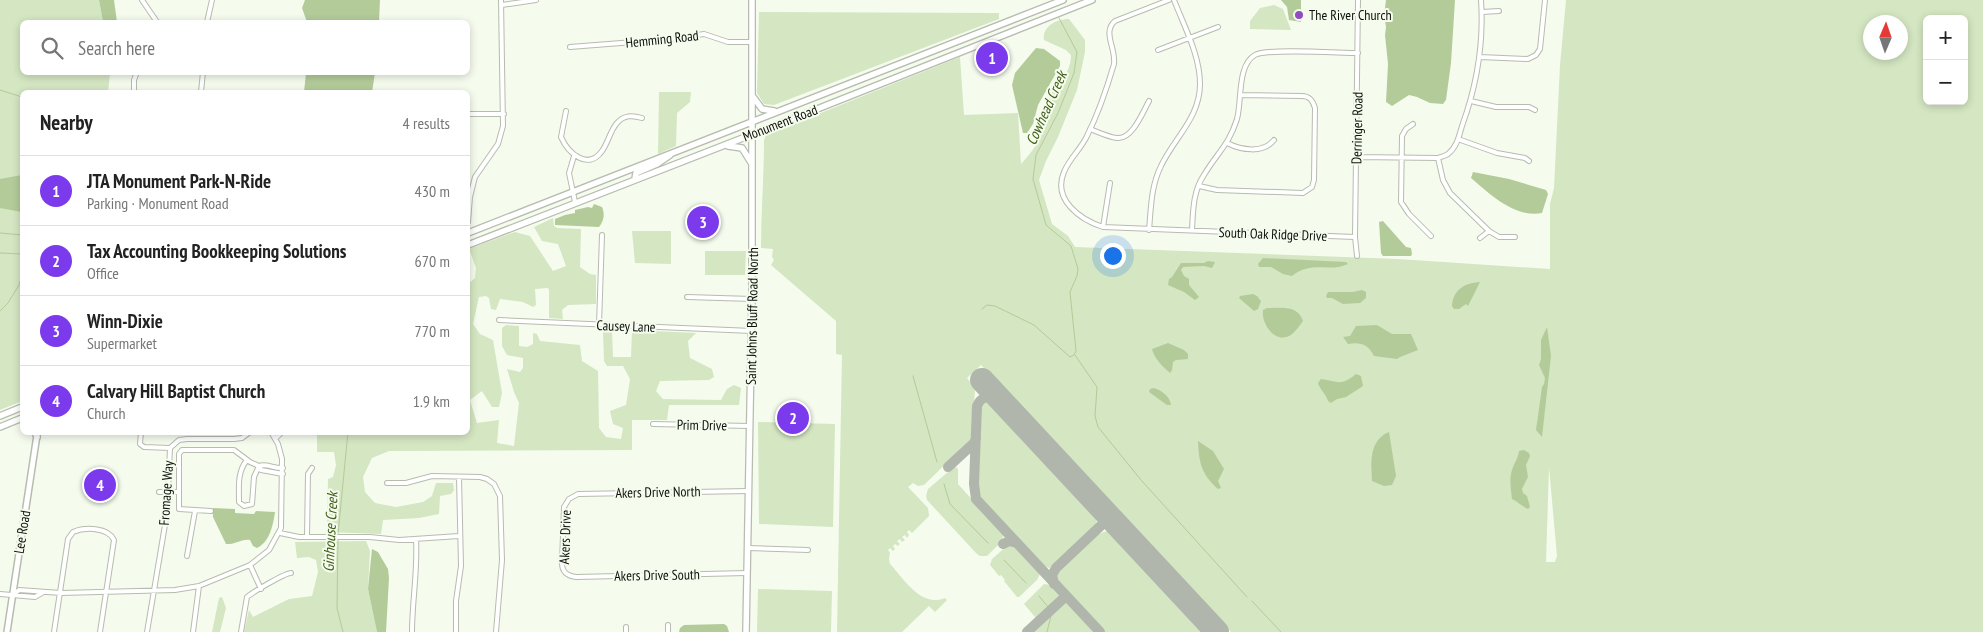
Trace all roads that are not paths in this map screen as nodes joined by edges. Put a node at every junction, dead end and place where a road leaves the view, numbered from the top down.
1 (142, 0) edge
2 (212, 0) edge
3 (536, 0) edge
4 (752, 0) edge
5 (1063, 0) edge
6 (1092, 0) edge
7 (1169, 0) edge
8 (1174, 0) edge
9 (1358, 0) edge
10 (1481, 0) edge
11 (1545, 0) edge
12 (501, 2) edge
13 (1482, 12) junction
14 (1499, 12) dead end
15 (156, 20) edge
16 (207, 20) edge
17 (1218, 27) dead end
18 (1188, 38) junction
19 (752, 42) junction
20 (954, 43) junction
21 (570, 47) dead end
22 (1158, 50) dead end
23 (957, 53) junction
24 (1358, 53) junction
25 (1480, 58) junction
26 (136, 75) edge
27 (202, 75) edge
28 (134, 90) edge
29 (201, 90) edge
30 (1241, 95) junction
31 (752, 96) junction
32 (1149, 101) dead end
33 (1471, 101) junction
34 (1536, 110) dead end
35 (566, 112) dead end
36 (776, 112) junction
37 (470, 114) edge
38 (504, 114) junction
39 (642, 118) dead end
40 (753, 120) junction
41 (1413, 124) dead end
42 (1090, 129) junction
43 (753, 134) junction
44 (1458, 139) junction
45 (1274, 140) dead end
46 (1227, 143) junction
47 (721, 147) junction
48 (673, 152) junction
49 (574, 156) junction
50 (1357, 157) junction
51 (1401, 158) junction
52 (1438, 158) junction
53 (1529, 161) dead end
54 (753, 166) junction
55 (612, 176) junction
56 (635, 179) junction
57 (1110, 182) dead end
58 (1199, 186) junction
59 (573, 192) junction
60 (470, 197) edge
61 (575, 202) junction
62 (1103, 228) junction
63 (1149, 230) junction
64 (1192, 230) junction
65 (1489, 231) junction
66 (470, 232) edge
67 (602, 235) dead end
68 (1431, 236) dead end
69 (1354, 237) junction
70 (1515, 237) dead end
71 (1480, 238) dead end
72 (470, 244) edge
73 (1357, 256) dead end
74 (687, 297) dead end
75 (752, 299) junction
76 (499, 320) dead end
77 (600, 325) junction
78 (752, 331) junction
79 (20, 408) edge
80 (0, 416) edge
81 (20, 419) edge
82 (20, 423) edge
83 (7, 424) junction
84 (654, 424) dead end
85 (750, 426) junction
86 (0, 427) edge
87 (36, 435) edge
88 (141, 435) edge
89 (224, 435) edge
90 (246, 435) edge
91 (273, 435) edge
92 (279, 435) edge
93 (224, 439) junction
94 (275, 439) junction
95 (170, 448) junction
96 (247, 460) junction
97 (258, 466) junction
98 (270, 467) junction
99 (283, 468) junction
100 (312, 468) dead end
101 (268, 472) junction
102 (283, 474) junction
103 (459, 477) junction
104 (388, 483) dead end
105 (749, 491) junction
106 (159, 492) dead end
107 (168, 492) junction
108 (179, 492) junction
109 (569, 499) joint
110 (195, 511) junction
111 (210, 512) dead end
112 (280, 533) junction
113 (459, 536) junction
114 (307, 537) junction
115 (416, 539) junction
116 (748, 548) junction
117 (808, 550) dead end
118 (187, 556) dead end
119 (250, 565) junction
120 (291, 573) dead end
121 (747, 573) junction
122 (567, 575) joint
123 (199, 586) junction
124 (261, 589) junction
125 (106, 592) junction
126 (153, 592) junction
127 (60, 593) junction
128 (0, 594) edge
129 (12, 596) junction
130 (668, 625) dead end
131 (7, 632) edge
132 (54, 632) edge
133 (100, 632) edge
134 (147, 632) edge
135 (193, 632) edge
136 (240, 632) edge
137 (412, 632) edge
138 (456, 632) edge
139 (496, 632) edge
140 (668, 632) edge
141 (746, 632) edge

1 - 15 street
2 - 16 street
3 - 12 street
4 - 19 main road, Saint Johns Bluff Road North
5 - 20 main road, Monument Road
6 - 23 main road, Monument Road
7 - 42 street
8 - 18 street
9 - 24 street, Derringer Road
10 - 13 street
11 - 25 street
12 - 38 street
13 - 14 street
13 - 25 street
17 - 18 street
18 - 22 street
18 - 63 street
19 - 21 street, Hemming Road
19 - 31 main road, Saint Johns Bluff Road North
20 - 23 main road
20 - 36 main road, Monument Road
23 - 43 main road, Monument Road
24 - 30 street
24 - 50 street, Derringer Road
25 - 33 street
26 - 28 street
27 - 29 street
30 - 46 street
30 - 58 street
31 - 36 main road
31 - 40 main road, Saint Johns Bluff Road North
32 - 42 street
33 - 34 street
33 - 44 street
35 - 49 street
36 - 40 main road, Monument Road
37 - 38 street
38 - 60 street
39 - 49 street
40 - 43 main road, Saint Johns Bluff Road North
40 - 48 main road, Monument Road
41 - 51 street
42 - 62 street
43 - 47 main road, Monument Road
43 - 54 main road, Saint Johns Bluff Road North
44 - 52 street
44 - 53 street
45 - 46 street
46 - 58 street
47 - 54 main road
47 - 56 main road, Monument Road
48 - 55 main road, Monument Road
48 - 56 main road
49 - 59 street
50 - 51 street
50 - 69 street, Derringer Road
51 - 52 street
51 - 68 street
52 - 65 street
54 - 75 main road, Saint Johns Bluff Road North
55 - 56 main road
55 - 59 main road, Monument Road
56 - 61 main road, Monument Road
57 - 62 street
58 - 64 street
59 - 61 street
59 - 66 main road, Monument Road
61 - 72 main road, Monument Road
62 - 63 street, South Oak Ridge Drive
63 - 64 street, South Oak Ridge Drive
64 - 69 street, South Oak Ridge Drive
65 - 70 street
65 - 71 street
67 - 77 street
69 - 73 street, Derringer Road
74 - 75 street
75 - 78 main road, Saint Johns Bluff Road North
76 - 77 street, Causey Lane
77 - 78 street, Causey Lane
78 - 85 main road, Saint Johns Bluff Road North
79 - 80 main road
81 - 83 main road
82 - 83 main road
83 - 86 main road
84 - 85 street, Prim Drive
85 - 105 main road, Saint Johns Bluff Road North
87 - 129 street, Lee Road
88 - 95 street
89 - 93 street
90 - 93 street, Fromage Way
91 - 94 street
92 - 94 street
93 - 95 street, Fromage Way
94 - 99 street
95 - 107 street, Fromage Way
96 - 97 street
96 - 97 street
96 - 108 street
97 - 98 street
97 - 101 street
98 - 99 street
98 - 101 street
99 - 102 street
100 - 114 street
101 - 102 street
102 - 112 street
103 - 104 street
103 - 113 street
103 - 139 street
105 - 109 street, Akers Drive North
105 - 116 main road, Saint Johns Bluff Road North
106 - 107 street
107 - 108 street
107 - 126 street, Fromage Way
108 - 110 street
109 - 122 street, Akers Drive
110 - 111 street
110 - 118 street
112 - 114 street
112 - 119 street
113 - 115 street
113 - 138 street
114 - 115 street
115 - 137 street
116 - 117 street
116 - 121 main road, Saint Johns Bluff Road North
119 - 123 street
119 - 124 street
120 - 124 street
121 - 122 street, Akers Drive South
121 - 141 main road, Saint Johns Bluff Road North
123 - 126 street
123 - 135 street
124 - 136 street
125 - 126 street
125 - 127 street
125 - 127 street
125 - 133 street
126 - 134 street, Fromage Way
127 - 129 street
127 - 132 street
128 - 129 street
129 - 131 street, Lee Road
130 - 140 street

